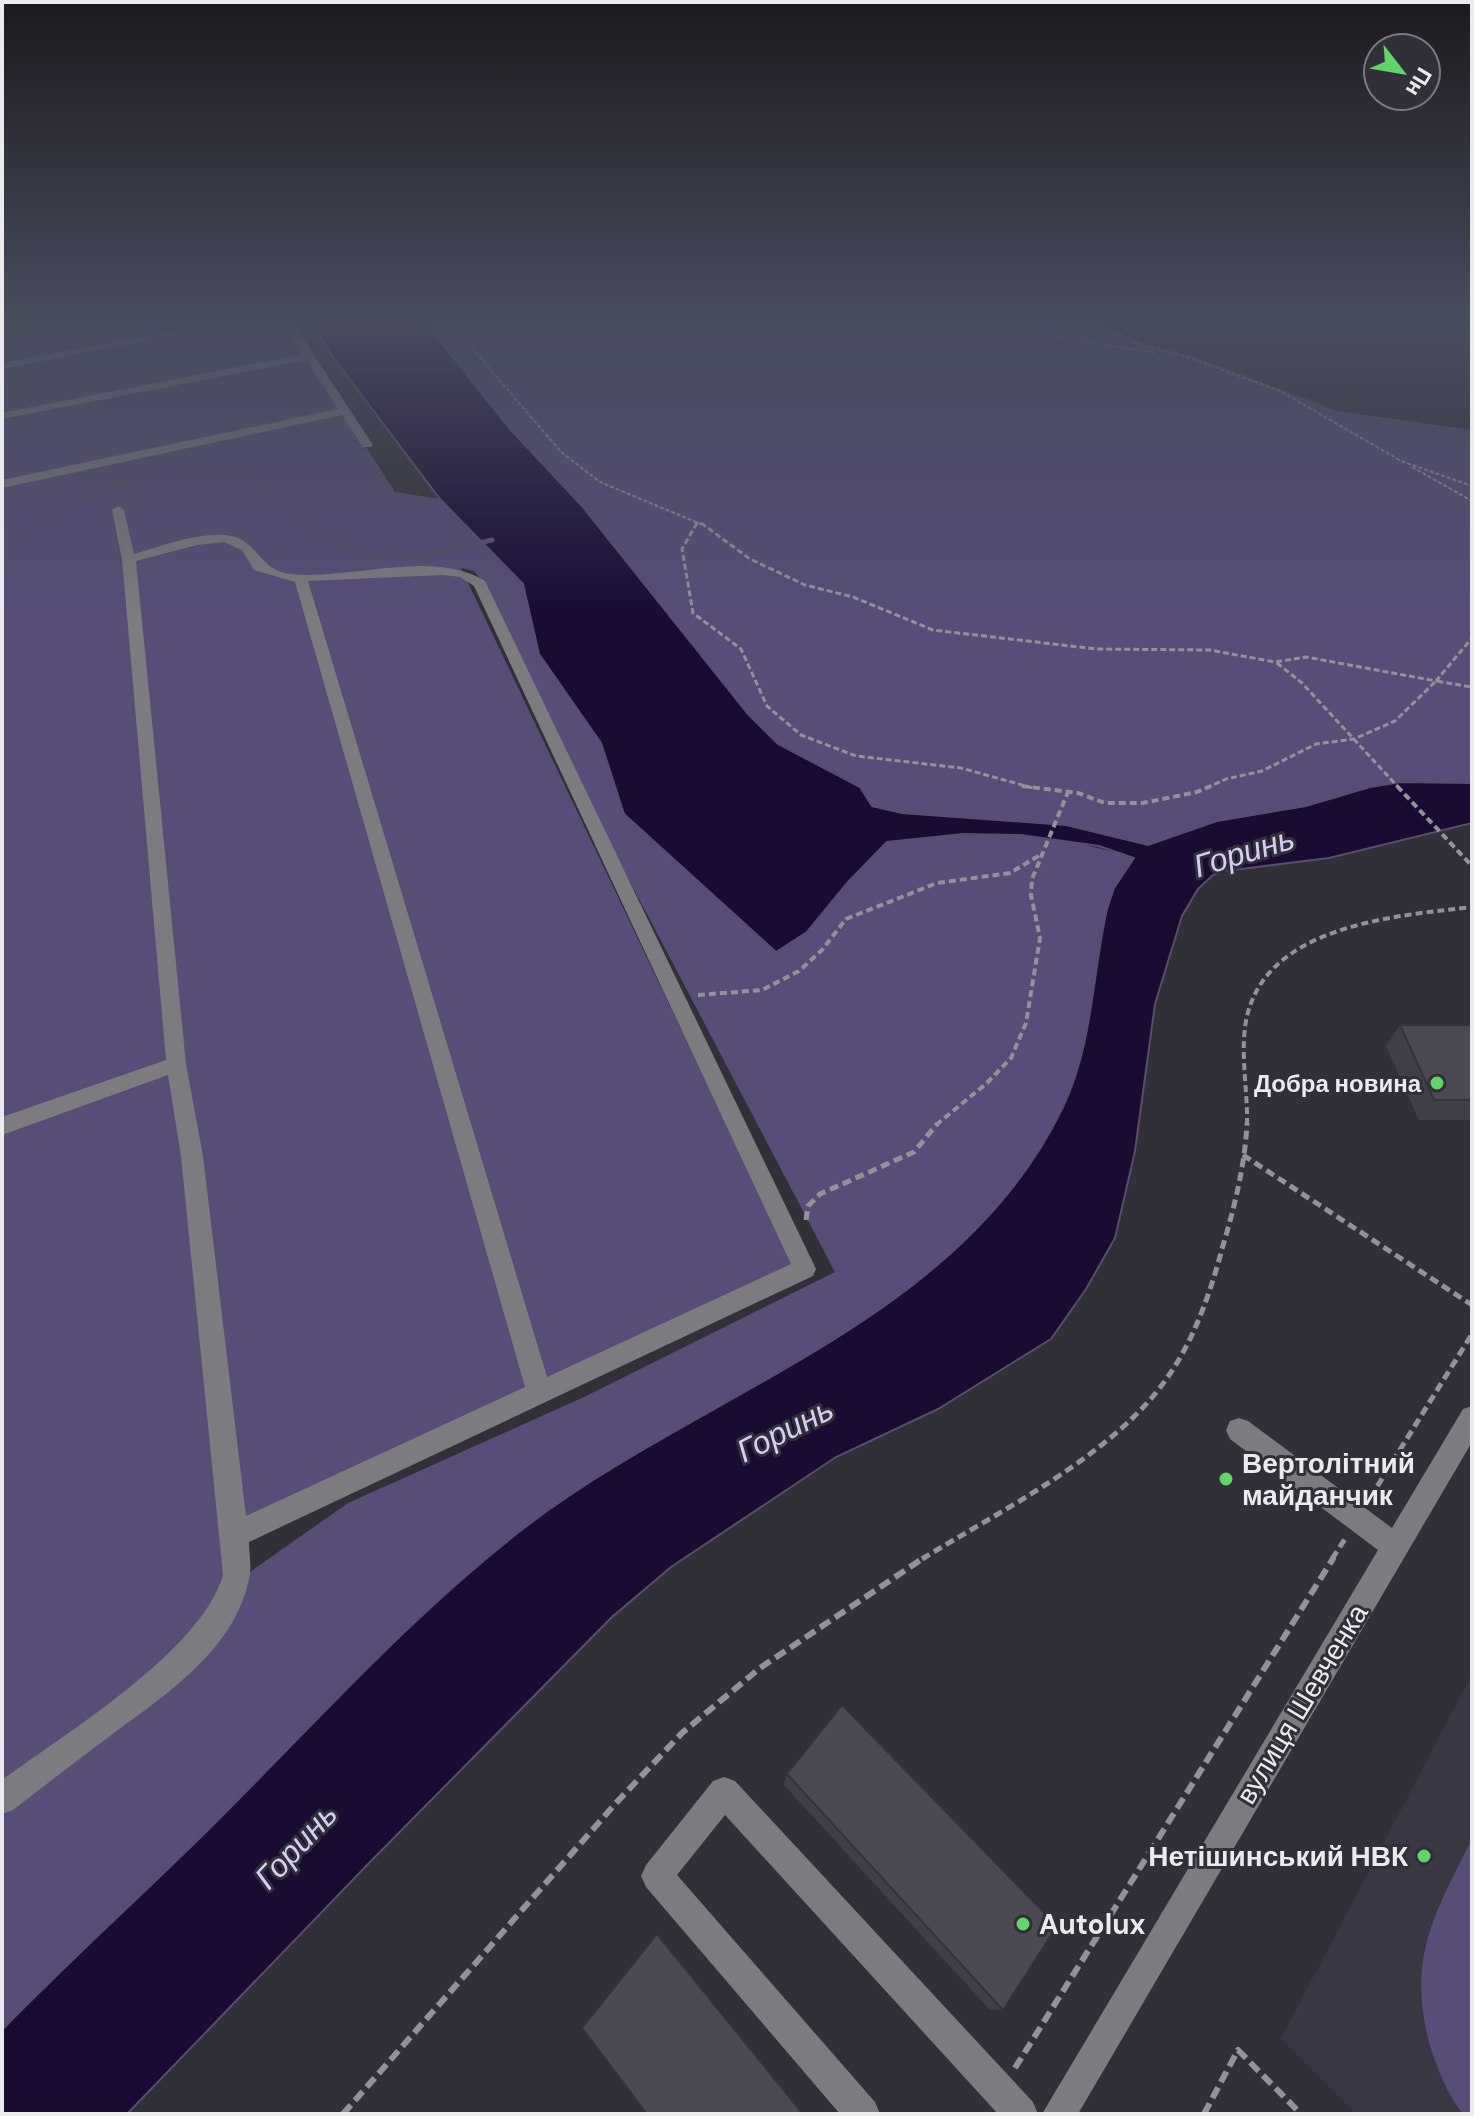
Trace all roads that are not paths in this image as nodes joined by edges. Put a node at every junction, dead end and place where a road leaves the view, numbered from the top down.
1 (308, 419) edge
2 (349, 419) edge
3 (367, 445) dead end
4 (2, 484) edge
5 (118, 510) dead end
6 (129, 559) junction
7 (300, 577) junction
8 (176, 1064) junction
9 (2, 1126) edge
10 (539, 1393) junction
11 (1472, 1418) edge
12 (1239, 1430) dead end
13 (235, 1535) junction
14 (1396, 1547) junction
15 (2, 1799) edge
16 (1011, 2102) edge
17 (863, 2114) edge
18 (1059, 2114) edge

1 - 4 street
2 - 3 street
5 - 6 street
6 - 7 street
6 - 8 street
7 - 10 street
7 - 10 street
8 - 9 street
8 - 13 street
10 - 13 street
11 - 14 street, вулиця Шевченка
12 - 14 street
13 - 15 street
14 - 18 street, вулиця Шевченка
16 - 17 street

